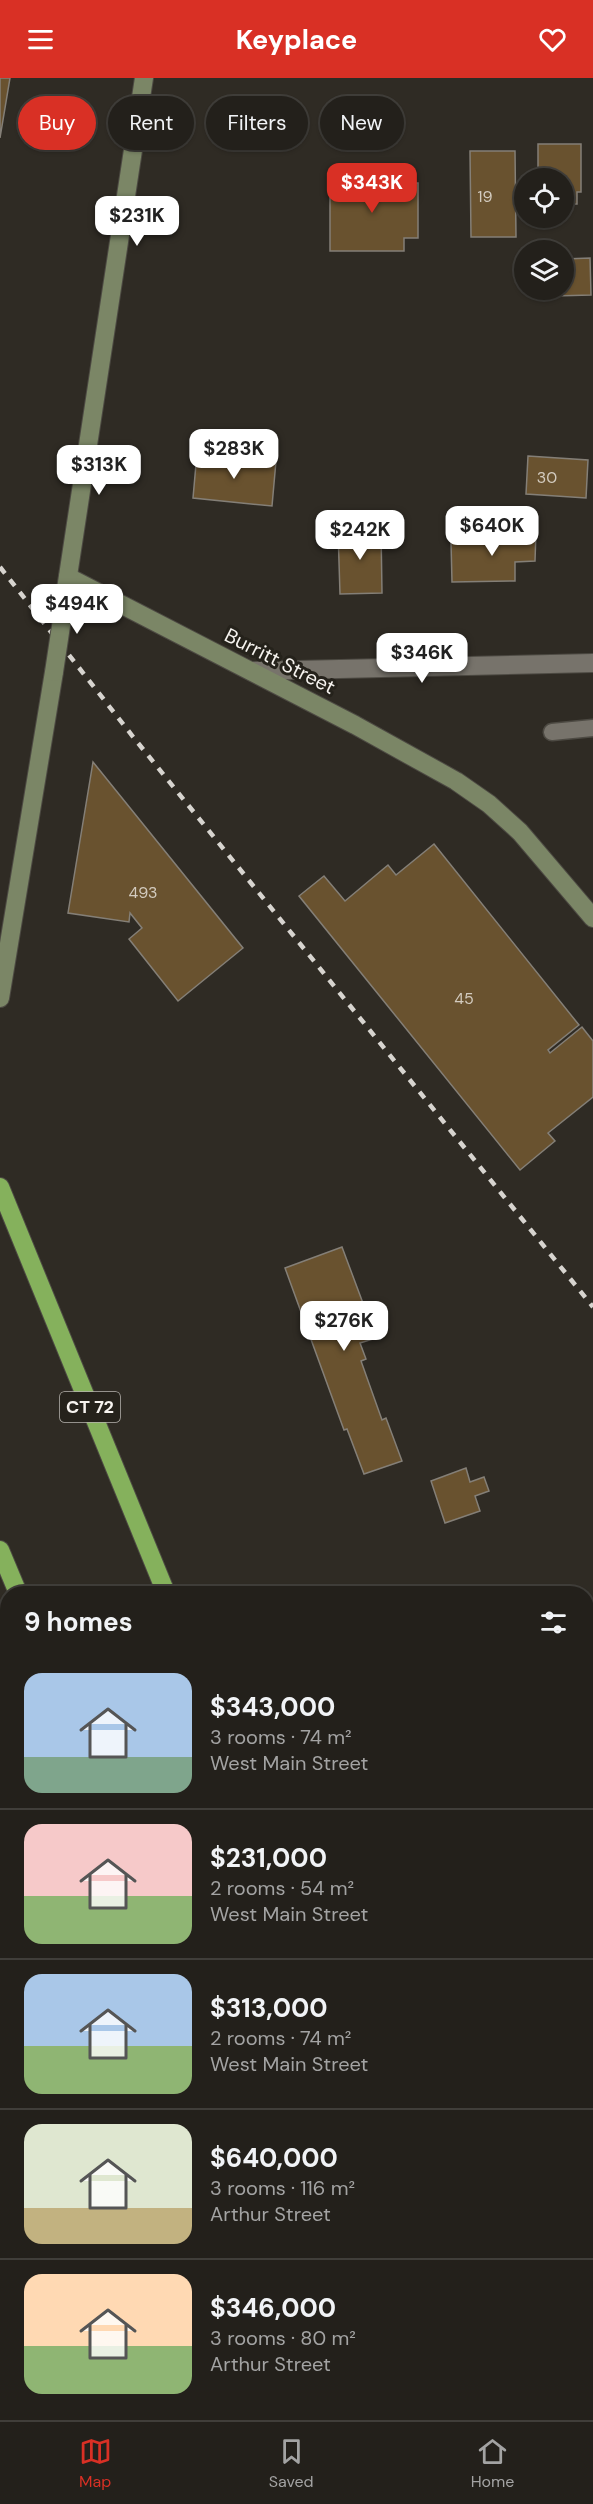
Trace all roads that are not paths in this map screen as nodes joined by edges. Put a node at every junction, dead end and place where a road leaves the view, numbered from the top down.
1 (144, 78) edge
2 (67, 585) junction
3 (593, 663) edge
4 (251, 671) junction
5 (593, 728) edge
6 (552, 732) dead end
7 (593, 918) edge
8 (0, 998) edge
9 (0, 1187) edge
10 (0, 1550) edge
11 (15, 1586) edge
12 (163, 1586) edge

1 - 2 main road
2 - 4 main road, Burritt Street
2 - 8 main road, bridge
3 - 4 street
4 - 7 main road, Burritt Street
5 - 6 lane
9 - 12 highway, CT 72
10 - 11 highway

